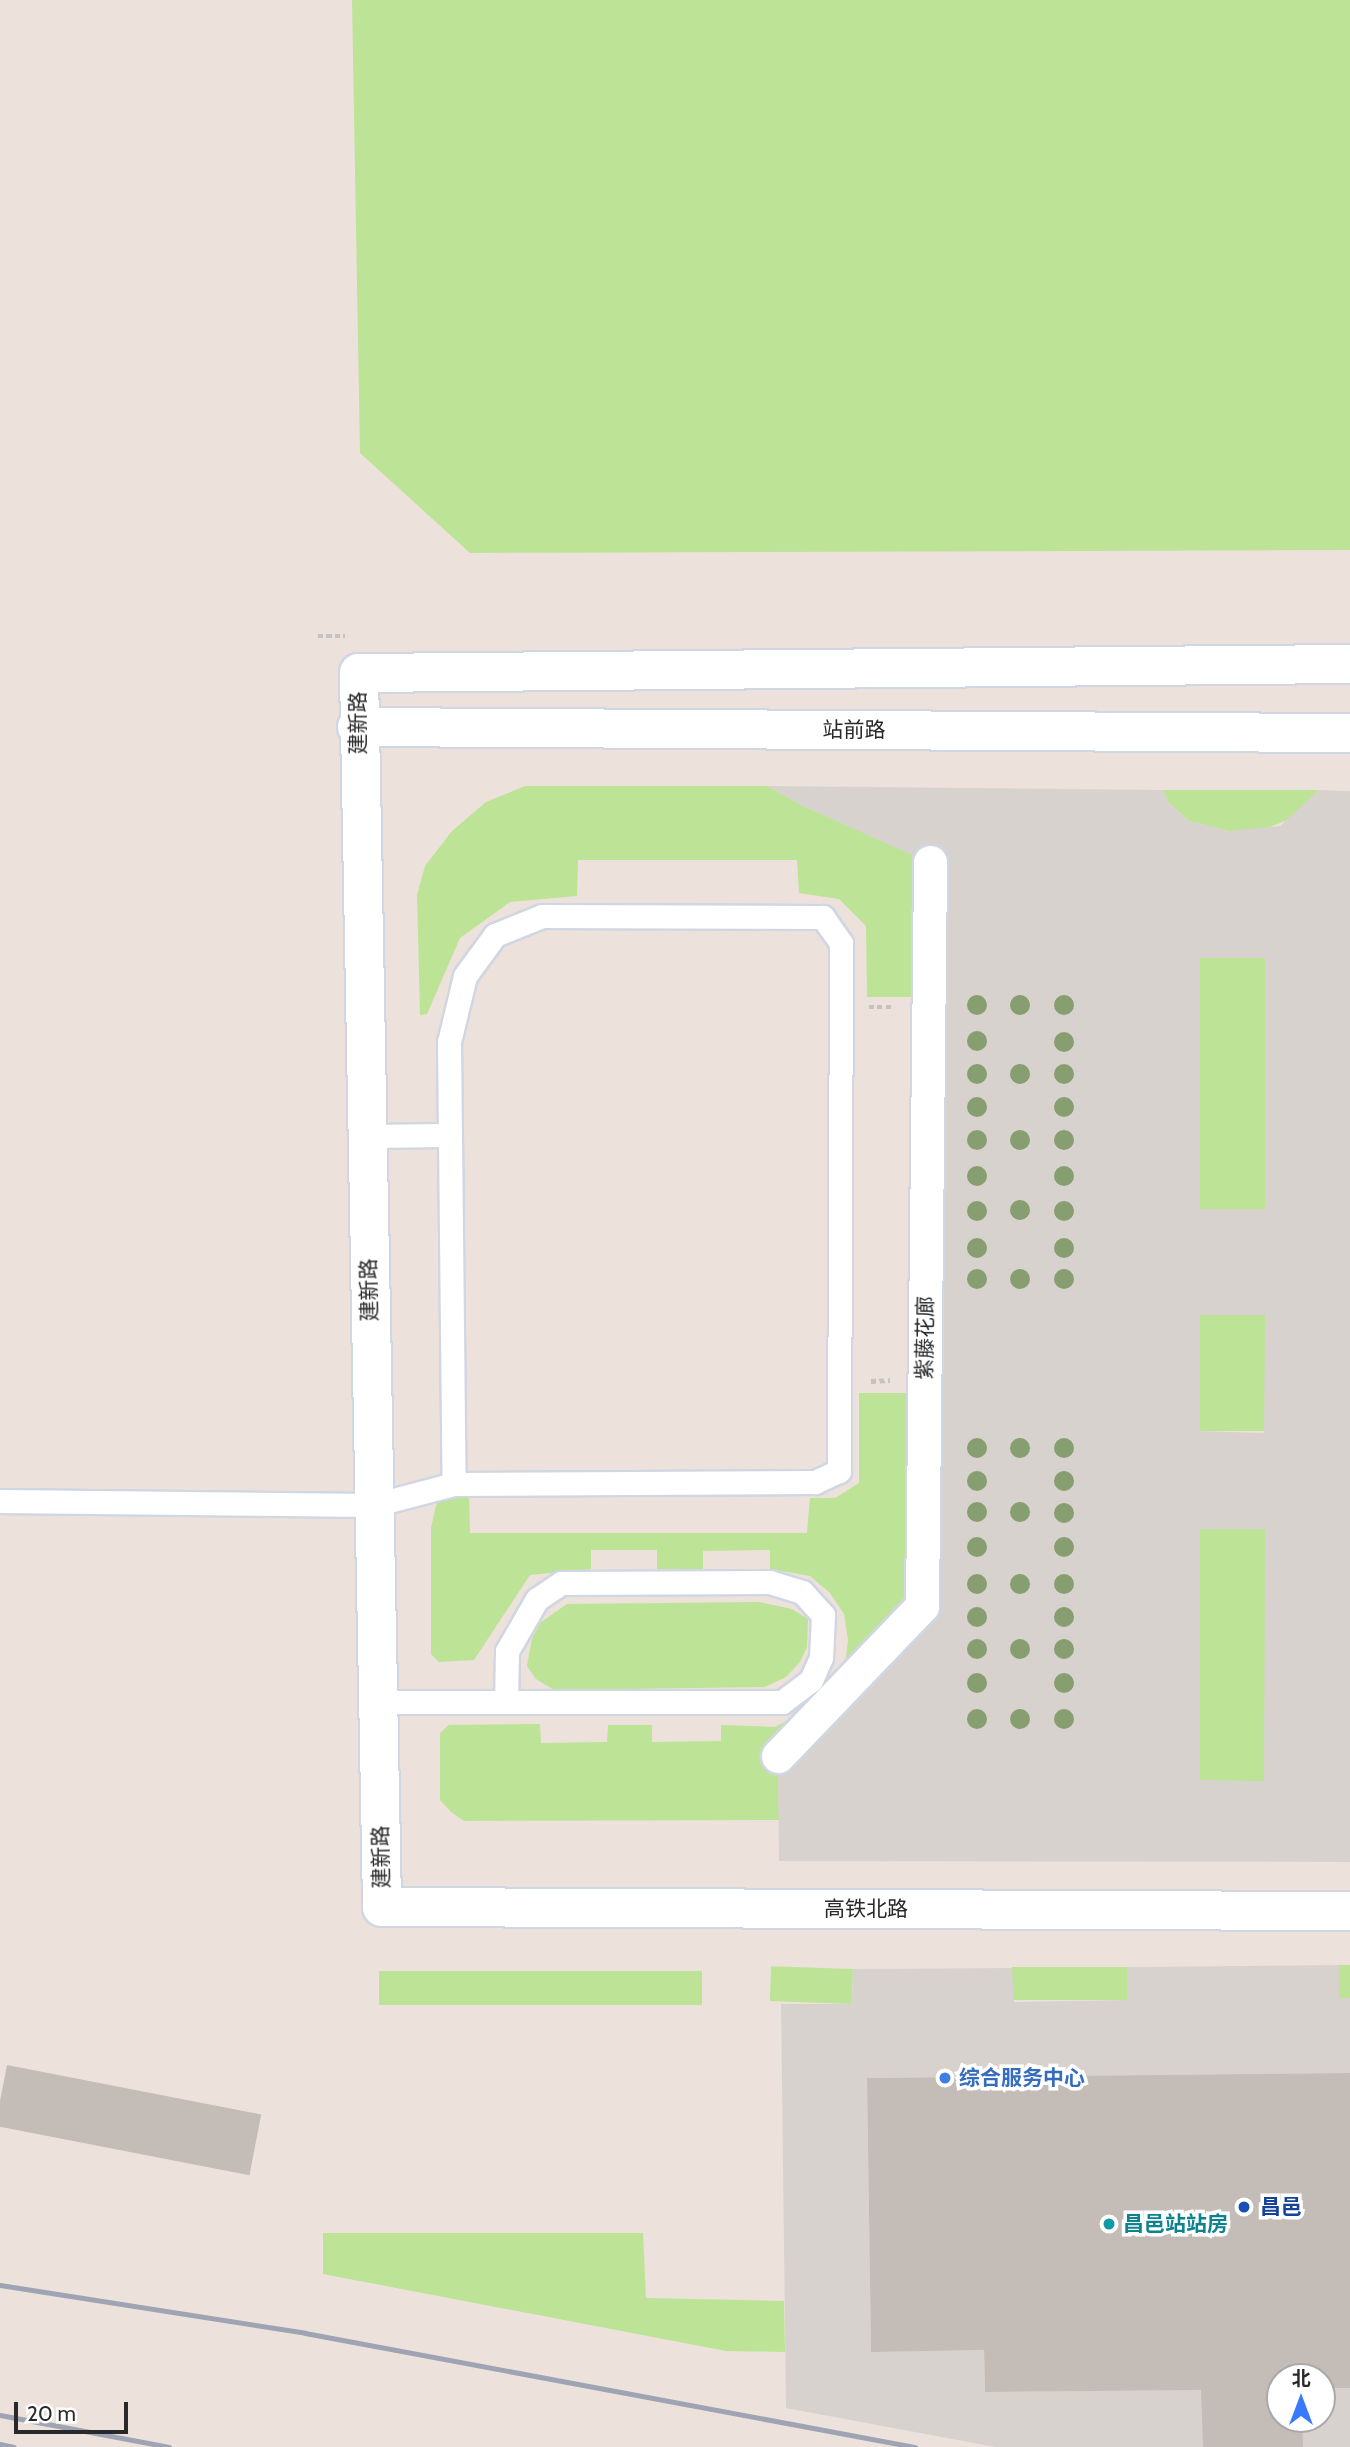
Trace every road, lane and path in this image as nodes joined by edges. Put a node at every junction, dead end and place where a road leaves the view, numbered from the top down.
1 (1350, 664) edge
2 (357, 727) junction
3 (1350, 733) edge
4 (930, 862) dead end
5 (450, 1135) junction
6 (366, 1136) junction
7 (454, 1484) junction
8 (0, 1501) edge
9 (374, 1505) junction
10 (378, 1702) junction
11 (506, 1702) junction
12 (778, 1756) dead end
13 (382, 1907) joint
14 (1350, 1911) edge

1 - 2 street, 建新路
2 - 3 street, 站前路
2 - 6 street, 建新路
4 - 12 street, 紫藤花廊
5 - 6 lane
5 - 7 lane
5 - 7 lane
6 - 9 street, 建新路
7 - 9 lane
8 - 9 lane
9 - 10 street, 建新路
10 - 11 lane
10 - 13 street, 建新路
11 - 11 lane
13 - 14 street, 高铁北路

